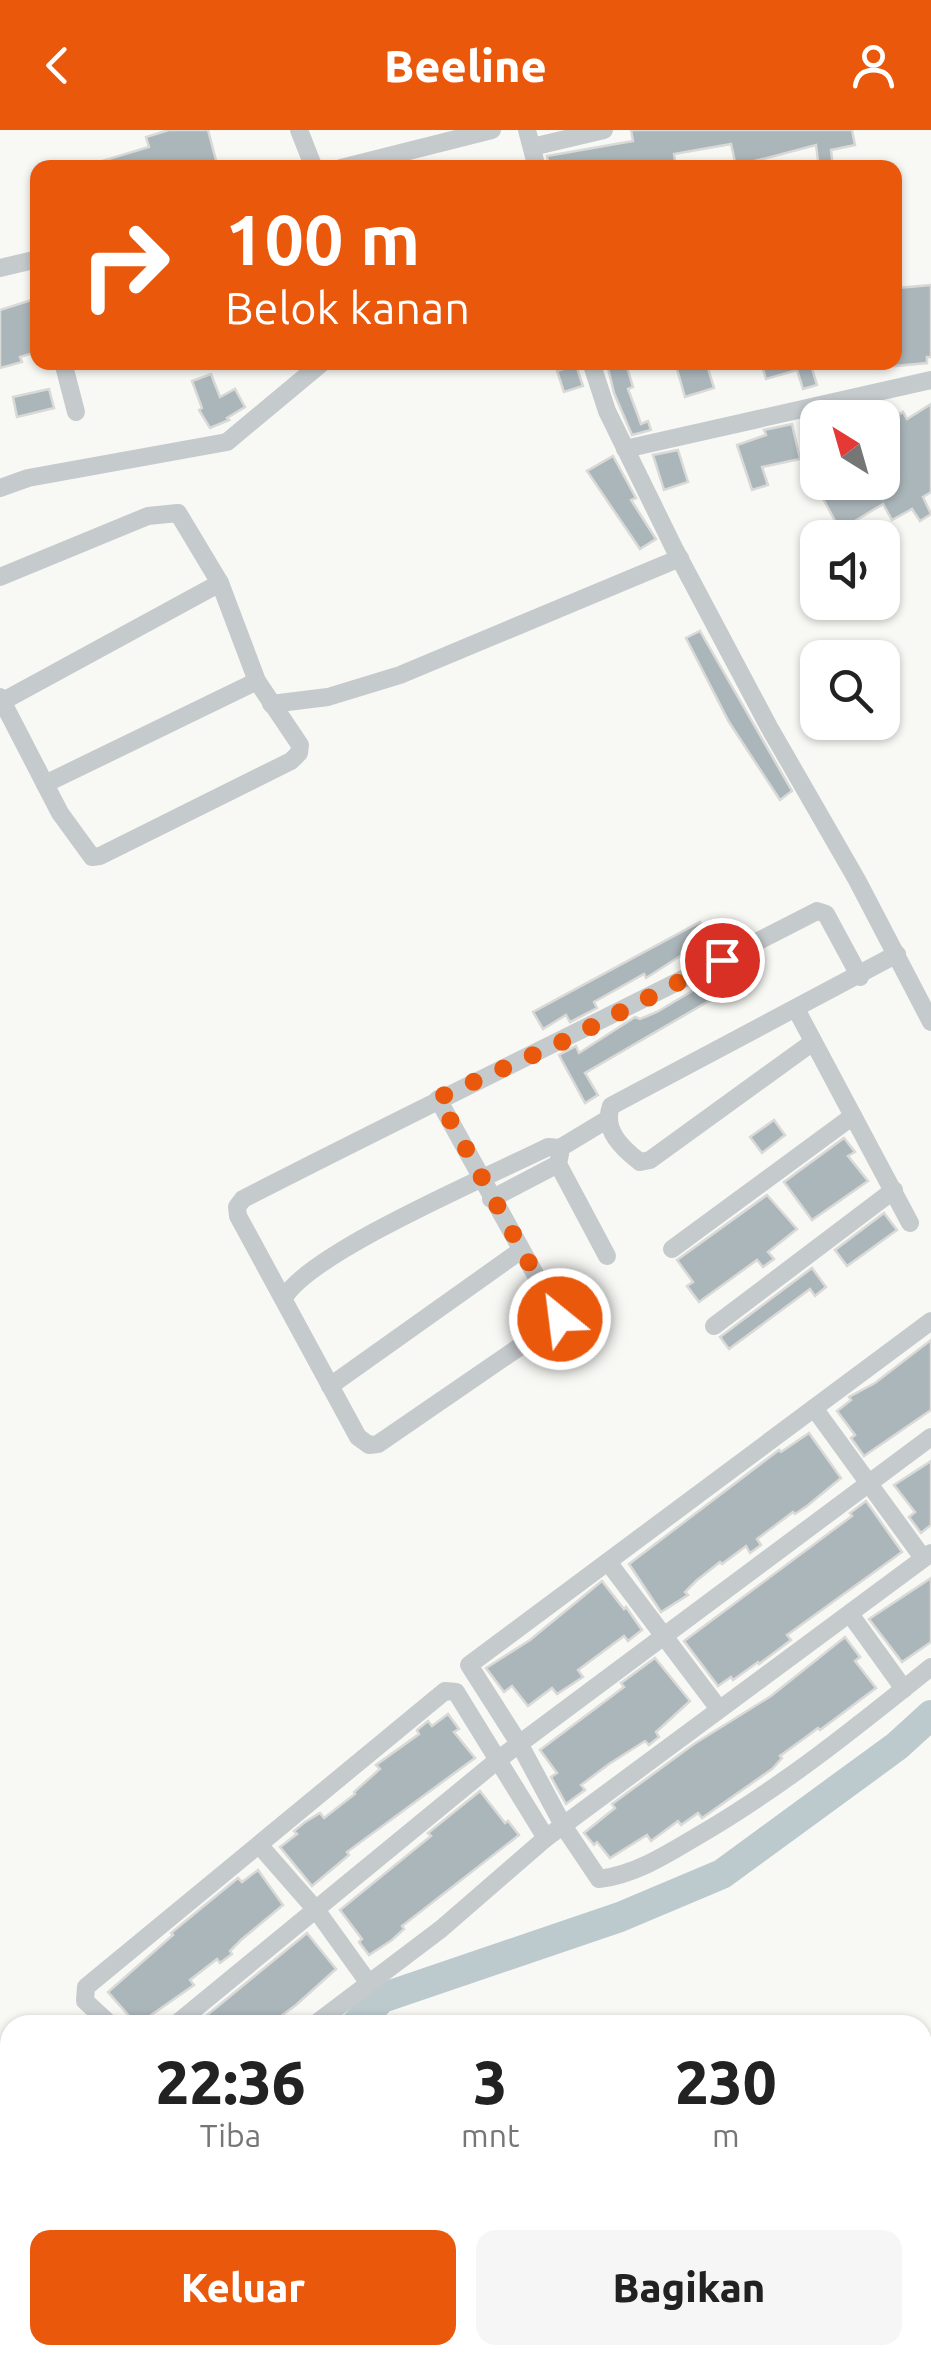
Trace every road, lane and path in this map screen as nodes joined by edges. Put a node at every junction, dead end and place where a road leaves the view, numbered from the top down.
1 (299, 130) edge
2 (492, 130) edge
3 (604, 130) edge
4 (530, 139) edge
5 (311, 160) edge
6 (373, 160) edge
7 (30, 263) edge
8 (0, 268) edge
9 (65, 370) edge
10 (313, 370) edge
11 (594, 370) edge
12 (931, 380) edge
13 (76, 412) dead end
14 (625, 449) junction
15 (0, 488) edge
16 (680, 558) junction
17 (0, 577) edge
18 (220, 583) junction
19 (258, 681) junction
20 (1, 699) edge
21 (271, 704) junction
22 (45, 784) junction
23 (897, 954) junction
24 (860, 977) junction
25 (796, 1009) junction
26 (931, 1022) edge
27 (814, 1042) junction
28 (438, 1098) junction
29 (853, 1116) junction
30 (608, 1119) junction
31 (559, 1156) junction
32 (481, 1178) junction
33 (894, 1190) junction
34 (492, 1200) junction
35 (910, 1223) dead end
36 (672, 1249) dead end
37 (520, 1251) junction
38 (607, 1256) dead end
39 (284, 1298) junction
40 (931, 1321) edge
41 (714, 1326) dead end
42 (330, 1386) junction
43 (814, 1408) junction
44 (931, 1438) edge
45 (868, 1484) junction
46 (927, 1556) edge
47 (608, 1562) junction
48 (850, 1614) junction
49 (666, 1635) junction
50 (931, 1667) edge
51 (904, 1689) junction
52 (719, 1709) junction
53 (520, 1745) junction
54 (498, 1759) junction
55 (564, 1828) junction
56 (546, 1838) junction
57 (260, 1846) junction
58 (317, 1911) junction
59 (368, 1982) junction
60 (100, 2015) edge
61 (187, 2015) edge
62 (327, 2015) edge

1 - 5 street
2 - 6 street
3 - 4 street
7 - 8 street
9 - 13 street
10 - 15 street
11 - 14 street
12 - 14 street
14 - 16 street
16 - 21 street
16 - 23 street
17 - 18 street
18 - 19 street
18 - 20 street
19 - 21 street
19 - 22 street
20 - 22 street
21 - 22 street
23 - 24 street
23 - 26 street
24 - 25 street
24 - 28 street
25 - 27 street
25 - 30 street
27 - 29 street
27 - 30 street
28 - 32 street
28 - 39 street
29 - 33 street
29 - 36 street
30 - 31 street
31 - 32 street
31 - 34 street
31 - 38 street
32 - 34 street
32 - 39 street
33 - 35 street
33 - 41 street
34 - 37 street
37 - 42 street
37 - 42 street
39 - 42 street
40 - 43 street
43 - 45 street
43 - 47 street
44 - 45 street
45 - 46 street
45 - 49 street
46 - 48 street
47 - 49 street
47 - 53 street
48 - 51 street
48 - 52 street
49 - 52 street
49 - 53 street
50 - 51 street
51 - 55 street
52 - 55 street
53 - 54 street
53 - 55 street
54 - 56 street
54 - 57 street
54 - 58 street
55 - 56 street
56 - 59 street
57 - 58 street
57 - 60 street
58 - 59 street
58 - 61 street
59 - 62 street

